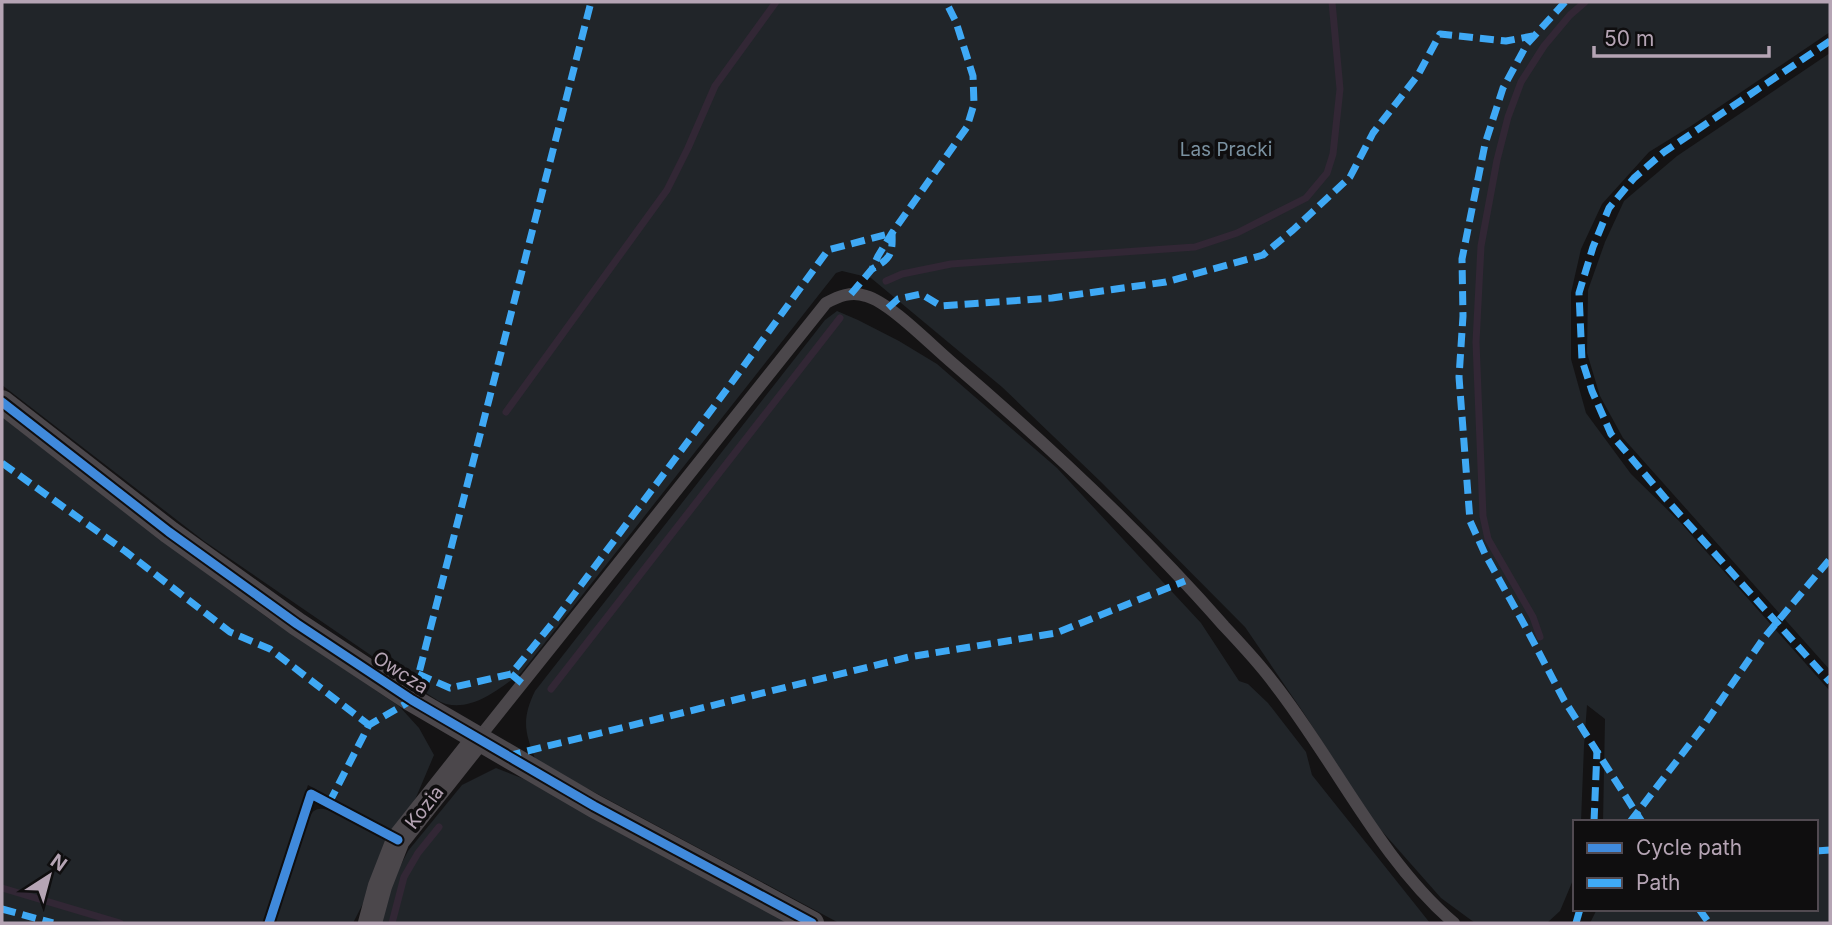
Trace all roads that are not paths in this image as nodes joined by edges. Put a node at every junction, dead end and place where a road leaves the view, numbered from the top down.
1 (2, 402) edge
2 (478, 739) junction
3 (370, 923) edge
4 (812, 923) edge
5 (1454, 923) edge

1 - 2 street, Owcza
2 - 3 street, Kozia
2 - 4 street, Owcza
2 - 5 lane

